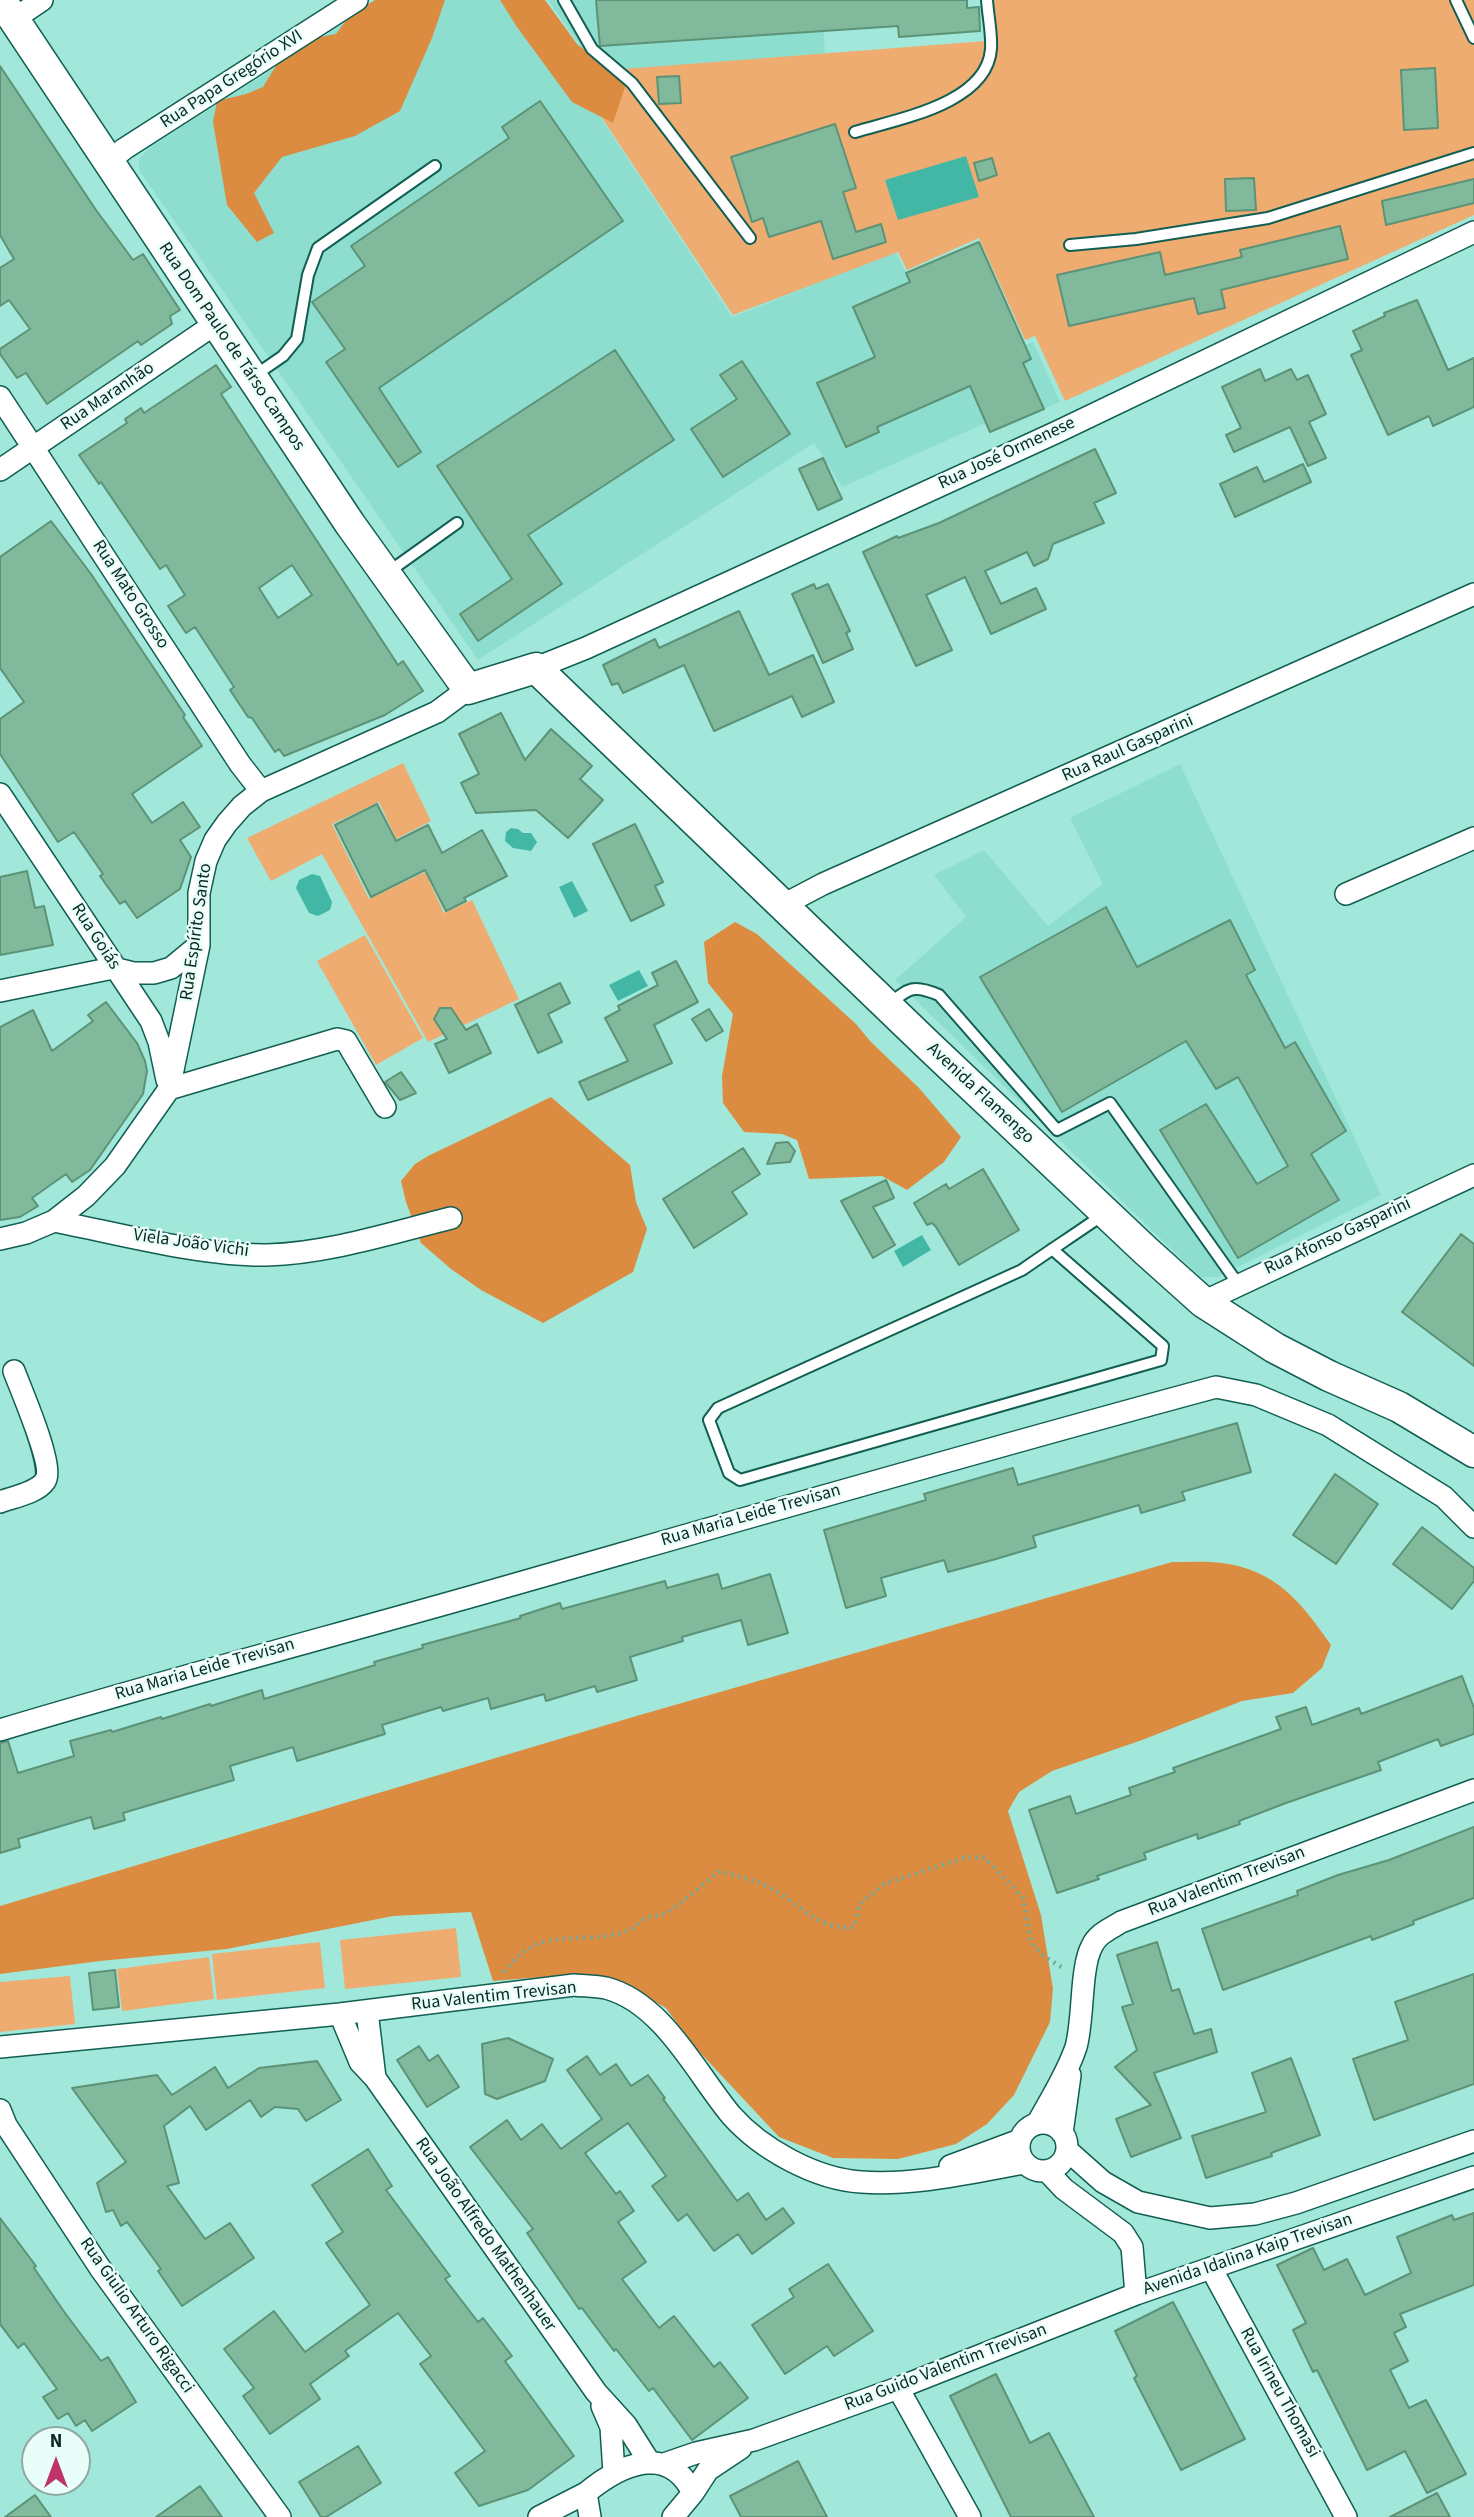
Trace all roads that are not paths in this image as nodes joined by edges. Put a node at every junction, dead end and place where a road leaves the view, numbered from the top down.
1 (42, 0) edge
2 (357, 0) edge
3 (564, 0) edge
4 (987, 0) edge
5 (1456, 0) edge
6 (7, 9) edge
7 (1474, 38) edge
8 (855, 132) dead end
9 (1474, 153) edge
10 (107, 162) junction
11 (435, 166) dead end
12 (1474, 232) edge
13 (750, 238) dead end
14 (1070, 245) dead end
15 (215, 324) junction
16 (252, 377) junction
17 (0, 397) edge
18 (34, 447) junction
19 (0, 470) edge
20 (457, 523) dead end
21 (384, 574) junction
22 (1474, 594) edge
23 (536, 668) junction
24 (468, 689) junction
25 (261, 791) junction
26 (0, 794) edge
27 (1474, 838) edge
28 (1346, 894) dead end
29 (783, 905) junction
30 (199, 945) junction
31 (113, 968) junction
32 (0, 991) edge
33 (887, 1006) junction
34 (169, 1089) junction
35 (385, 1107) dead end
36 (1474, 1175) edge
37 (1106, 1213) junction
38 (451, 1218) dead end
39 (54, 1221) junction
40 (0, 1239) edge
41 (1052, 1249) junction
42 (1238, 1284) junction
43 (1203, 1302) junction
44 (14, 1371) dead end
45 (1474, 1452) edge
46 (0, 1502) edge
47 (1474, 1527) edge
48 (0, 1730) edge
49 (1474, 1790) edge
50 (367, 2011) junction
51 (340, 2014) junction
52 (0, 2047) edge
53 (1073, 2055) junction
54 (374, 2078) junction
55 (0, 2110) edge
56 (1037, 2124) junction
57 (1020, 2140) junction
58 (1064, 2141) junction
59 (1474, 2141) edge
60 (1025, 2163) junction
61 (1047, 2171) junction
62 (1474, 2177) edge
63 (914, 2180) junction
64 (1211, 2268) junction
65 (1136, 2294) junction
66 (898, 2388) junction
67 (596, 2392) junction
68 (754, 2440) junction
69 (657, 2463) junction
70 (614, 2473) junction
71 (586, 2493) junction
72 (693, 2493) junction
73 (280, 2517) edge
74 (539, 2517) edge
75 (590, 2517) edge
76 (673, 2517) edge
77 (970, 2517) edge
78 (1346, 2517) edge

1 - 6 street
2 - 10 street, Rua Papa Gregório XVI
3 - 13 lane
4 - 8 lane
5 - 7 lane
6 - 10 street, Rua Dom Paulo de Társo Campos
9 - 14 lane
10 - 15 street, Rua Dom Paulo de Társo Campos
11 - 16 lane
12 - 23 street, Rua José Ormenese
15 - 16 street, Rua Dom Paulo de Társo Campos
15 - 18 street, Rua Maranhão
16 - 21 street, Rua Dom Paulo de Társo Campos
17 - 18 street, Rua Mato Grosso
18 - 19 street, Rua Maranhão
18 - 25 street, Rua Mato Grosso
20 - 21 lane
21 - 24 street, Rua Dom Paulo de Társo Campos
22 - 29 street, Rua Raul Gasparini
23 - 24 street
23 - 29 street, Avenida Flamengo
24 - 25 street, Rua Espírito Santo
25 - 30 street, Rua Espírito Santo
26 - 31 street, Rua Goiás
27 - 28 street
29 - 33 street, Avenida Flamengo
30 - 31 street
30 - 34 street, Rua Espírito Santo
31 - 32 street
31 - 34 street, Rua Goiás
33 - 37 street, Avenida Flamengo
33 - 42 lane
34 - 35 street
34 - 39 street, Rua Espírito Santo
36 - 42 street, Rua Afonso Gasparini
37 - 41 lane
37 - 43 street, Avenida Flamengo
38 - 39 street, Viela João Vichi
39 - 40 street, Rua Espírito Santo
41 - 41 lane
42 - 43 street, Rua Afonso Gasparini
43 - 45 street, Avenida Flamengo
44 - 46 street
47 - 48 street, Rua Maria Leide Trevisan
49 - 53 street, Rua Valentim Trevisan
50 - 51 street, Rua Valentim Trevisan
50 - 54 street, Rua João Alfredo Mathenhauer
50 - 63 street, Rua Valentim Trevisan
51 - 52 street, Rua Valentim Trevisan
51 - 54 street, Rua João Alfredo Mathenhauer
53 - 56 street, Rua Valentim Trevisan
53 - 58 street, Rua Valentim Trevisan
54 - 67 street, Rua João Alfredo Mathenhauer
55 - 73 street, Rua Giulio Arturo Rigacci
56 - 57 street
56 - 58 street
57 - 60 street
57 - 63 street, Rua Valentim Trevisan
58 - 59 street, Avenida Idalina Kaip Trevisan
58 - 61 street
60 - 61 street
60 - 63 street, Rua Valentim Trevisan
61 - 65 street, Avenida Idalina Kaip Trevisan
62 - 64 street, Avenida Idalina Kaip Trevisan
64 - 65 street, Avenida Idalina Kaip Trevisan
64 - 78 street, Rua Irineu Thomasi
65 - 66 street, Rua Guido Valentim Trevisan
66 - 68 street, Rua Guido Valentim Trevisan
66 - 77 street
67 - 69 street, Rua João Alfredo Mathenhauer
67 - 70 street, Rua João Alfredo Mathenhauer
68 - 69 street, Rua Guido Valentim Trevisan
68 - 72 street, Rua Guido Valentim Trevisan
69 - 70 street, Rua Guido Valentim Trevisan
69 - 72 street, Rua João Alfredo Mathenhauer
70 - 71 street, Rua Guido Valentim Trevisan
71 - 74 street
71 - 75 street
72 - 76 street, Rua Guido Valentim Trevisan

